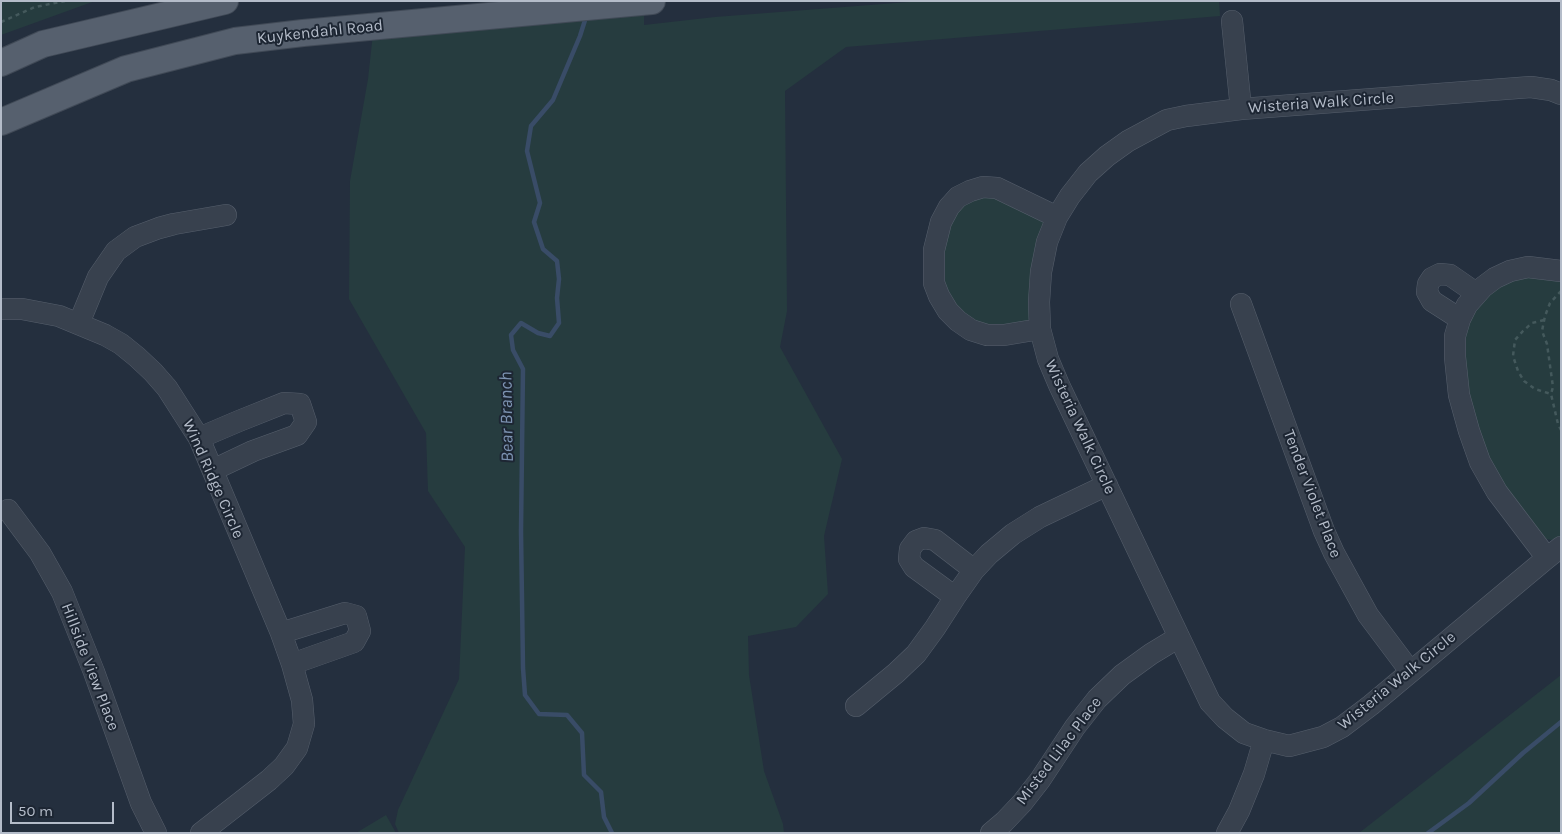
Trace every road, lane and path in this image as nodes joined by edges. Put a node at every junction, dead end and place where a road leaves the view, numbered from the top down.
1 (65, 1) edge
2 (225, 1) edge
3 (652, 1) edge
4 (1232, 21) dead end
5 (1, 22) edge
6 (1, 63) edge
7 (1561, 94) edge
8 (1241, 110) junction
9 (1, 122) edge
10 (226, 215) dead end
11 (1057, 217) junction
12 (1561, 271) edge
13 (1561, 291) edge
14 (1476, 293) junction
15 (1241, 304) dead end
16 (1, 309) edge
17 (1460, 319) junction
18 (1544, 320) junction
19 (79, 323) junction
20 (1040, 329) junction
21 (1551, 394) junction
22 (1561, 430) edge
23 (199, 438) junction
24 (213, 470) junction
25 (1107, 485) junction
26 (8, 510) dead end
27 (1554, 552) edge
28 (974, 570) junction
29 (955, 597) junction
30 (281, 633) junction
31 (1179, 637) junction
32 (292, 664) junction
33 (1410, 671) junction
34 (856, 706) dead end
35 (1264, 740) junction
36 (156, 833) edge
37 (201, 833) edge
38 (991, 833) edge
39 (1227, 833) edge

1 - 5 path
2 - 6 main road
3 - 9 main road, Kuykendahl Road
4 - 8 street
7 - 8 street, Wisteria Walk Circle
8 - 11 street, Wisteria Walk Circle
10 - 19 street
11 - 20 street, Wisteria Walk Circle
11 - 20 street
12 - 14 street
13 - 18 path
14 - 17 street
14 - 17 street
15 - 33 street, Tender Violet Place
16 - 19 street, Wind Ridge Circle
17 - 27 street
18 - 21 path
18 - 21 path
19 - 23 street, Wind Ridge Circle
20 - 25 street, Wisteria Walk Circle
21 - 22 path
23 - 24 street, Wind Ridge Circle
23 - 24 street
24 - 30 street, Wind Ridge Circle
25 - 28 street
25 - 31 street, Wisteria Walk Circle
26 - 36 street, Hillside View Place
27 - 33 street, Wisteria Walk Circle
28 - 29 street
28 - 29 street
29 - 34 street
30 - 32 street, Wind Ridge Circle
30 - 32 street
31 - 35 street, Wisteria Walk Circle
31 - 38 street, Misted Lilac Place
32 - 37 street, Wind Ridge Circle
33 - 35 street, Wisteria Walk Circle
35 - 39 street

